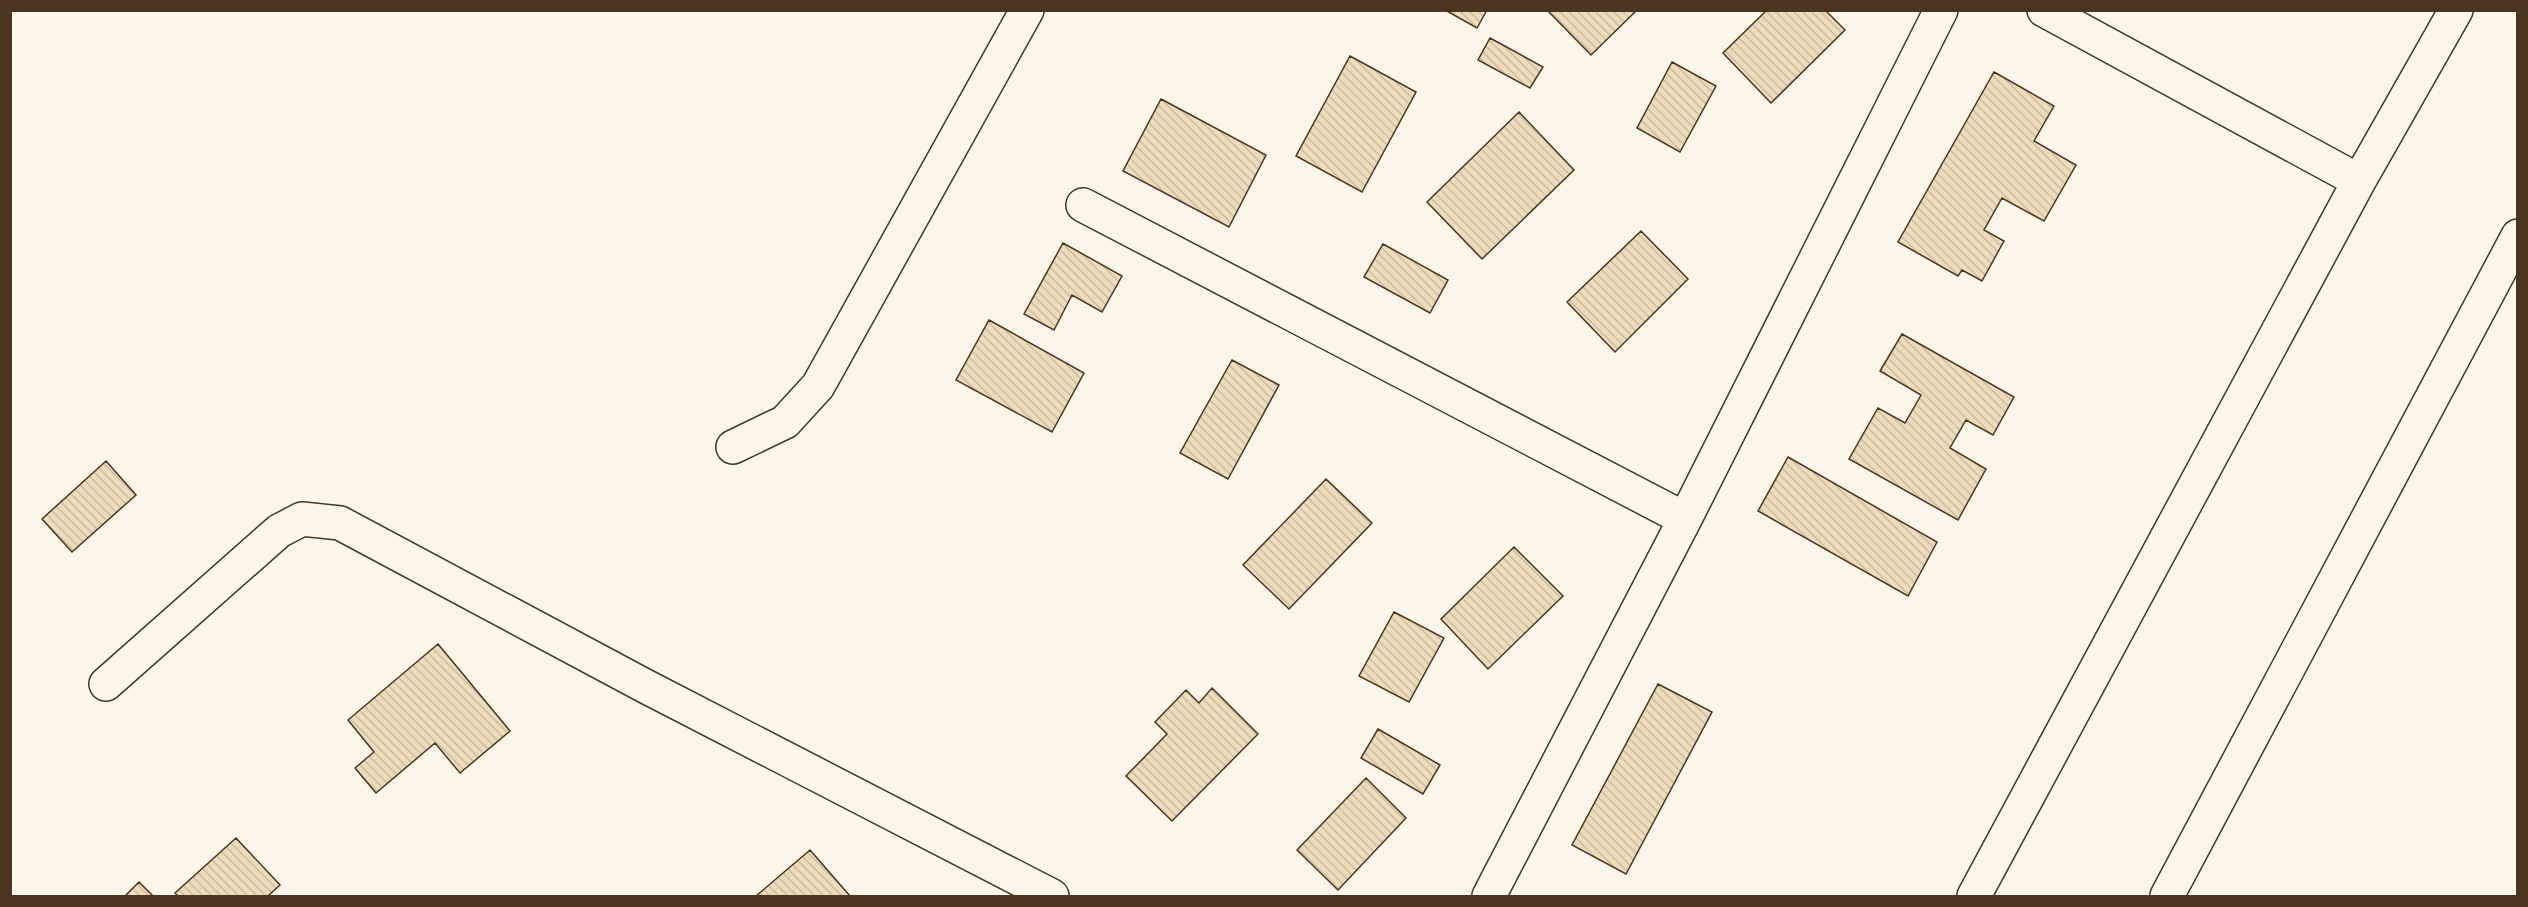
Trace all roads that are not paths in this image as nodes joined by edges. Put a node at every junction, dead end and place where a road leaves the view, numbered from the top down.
1 (1027, 10) edge
2 (1941, 10) edge
3 (2044, 10) edge
4 (2456, 10) edge
5 (2359, 181) junction
6 (1083, 205) dead end
7 (2517, 236) edge
8 (733, 447) dead end
9 (1685, 519) junction
10 (106, 684) dead end
11 (1052, 897) edge
12 (1489, 897) edge
13 (1974, 897) edge
14 (2167, 897) edge

1 - 8 street
2 - 9 street
3 - 5 street
4 - 5 street
5 - 13 street
6 - 9 street
7 - 14 street
9 - 12 street
10 - 11 street

